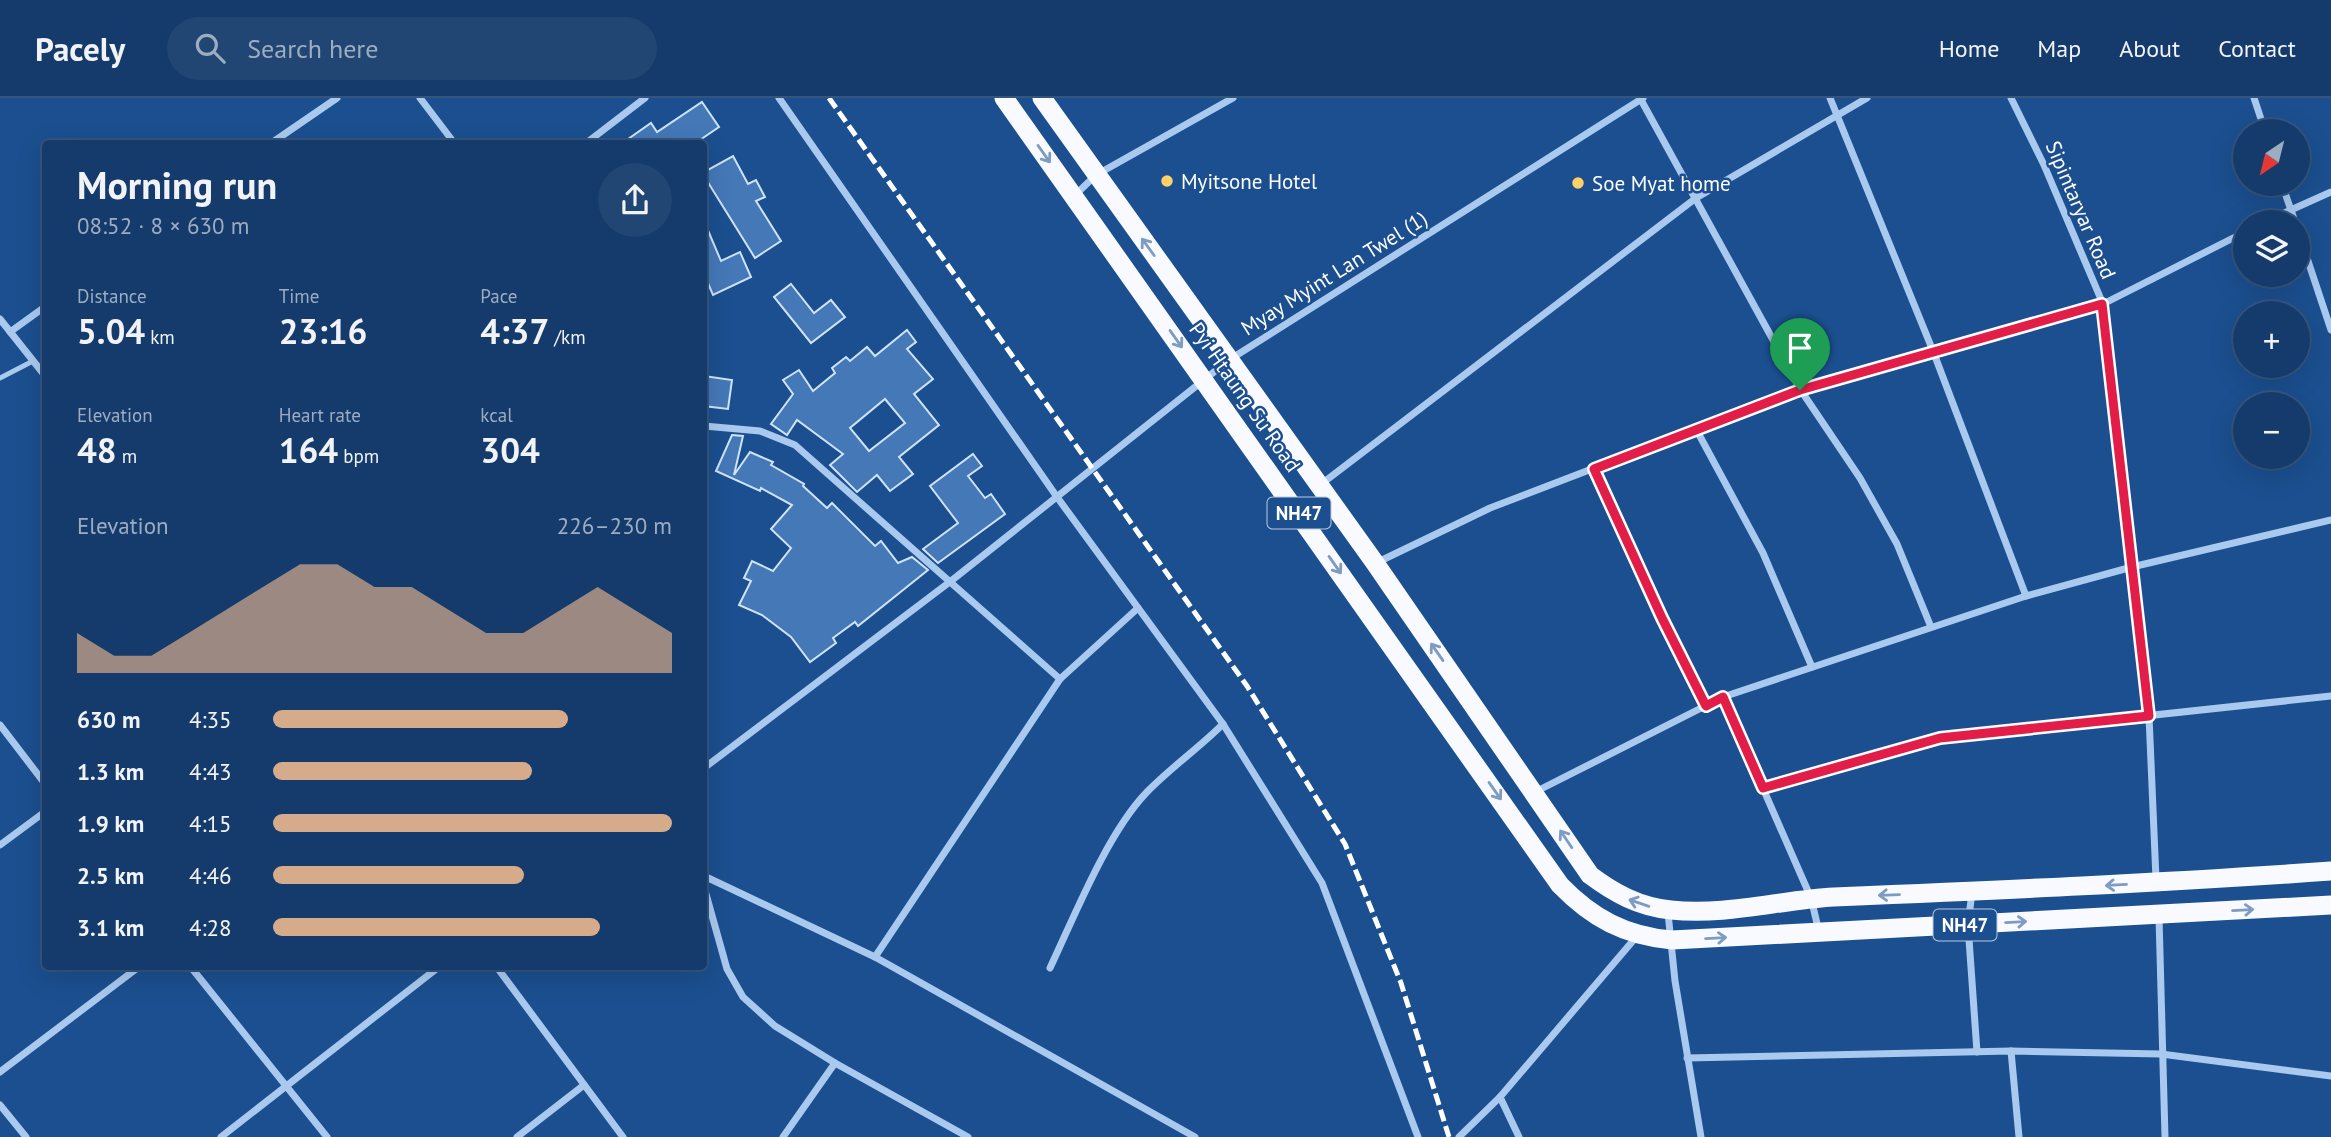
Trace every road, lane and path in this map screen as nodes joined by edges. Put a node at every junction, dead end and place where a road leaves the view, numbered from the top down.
1 (337, 98) edge
2 (420, 98) edge
3 (645, 98) edge
4 (779, 98) edge
5 (1004, 98) edge
6 (1042, 98) edge
7 (1233, 98) edge
8 (1642, 98) edge
9 (1830, 98) edge
10 (1867, 98) edge
11 (2011, 98) edge
12 (2254, 98) edge
13 (1839, 114) junction
14 (2261, 119) edge
15 (276, 140) edge
16 (452, 140) edge
17 (590, 140) edge
18 (1096, 175) junction
19 (2331, 192) edge
20 (1074, 196) junction
21 (2286, 196) edge
22 (1696, 198) junction
23 (2291, 209) joint
24 (2233, 238) edge
25 (2310, 267) edge
26 (2102, 304) junction
27 (42, 309) edge
28 (0, 319) edge
29 (2331, 330) edge
30 (10, 332) junction
31 (1933, 351) junction
32 (33, 360) junction
33 (1229, 360) junction
34 (42, 372) edge
35 (0, 378) edge
36 (1204, 380) junction
37 (1800, 390) junction
38 (707, 426) edge
39 (1696, 429) junction
40 (1594, 469) junction
41 (1319, 485) junction
42 (1057, 497) junction
43 (2331, 520) edge
44 (1375, 563) junction
45 (2132, 567) junction
46 (951, 581) junction
47 (2026, 596) junction
48 (1138, 608) junction
49 (1408, 611) junction
50 (1379, 627) junction
51 (1931, 627) junction
52 (1812, 667) junction
53 (1060, 679) junction
54 (2331, 696) edge
55 (1723, 697) junction
56 (1706, 706) junction
57 (2149, 716) junction
58 (1223, 724) junction
59 (0, 725) edge
60 (1504, 749) junction
61 (1476, 763) junction
62 (707, 766) edge
63 (42, 780) edge
64 (1763, 788) junction
65 (1535, 792) junction
66 (42, 814) edge
67 (0, 845) edge
68 (2331, 871) edge
69 (707, 877) edge
70 (2156, 883) junction
71 (1972, 892) junction
72 (707, 898) edge
73 (1811, 898) junction
74 (2331, 905) edge
75 (1668, 910) junction
76 (2158, 915) junction
77 (1968, 925) junction
78 (1819, 933) junction
79 (1637, 935) junction
80 (1672, 940) junction
81 (875, 957) junction
82 (1050, 968) dead end
83 (135, 970) edge
84 (193, 970) edge
85 (435, 970) edge
86 (499, 970) edge
87 (2011, 1051) junction
88 (1977, 1052) junction
89 (2161, 1054) junction
90 (1687, 1058) junction
91 (835, 1063) junction
92 (0, 1072) edge
93 (2331, 1076) edge
94 (584, 1085) junction
95 (288, 1086) junction
96 (1500, 1097) junction
97 (0, 1105) edge
98 (26, 1137) edge
99 (221, 1137) edge
100 (327, 1137) edge
101 (517, 1137) edge
102 (623, 1137) edge
103 (783, 1137) edge
104 (968, 1137) edge
105 (1195, 1137) edge
106 (1418, 1137) edge
107 (1460, 1137) edge
108 (1519, 1137) edge
109 (1701, 1137) edge
110 (2019, 1137) edge
111 (2165, 1137) edge

1 - 15 street
2 - 16 street
3 - 17 street
4 - 42 street
5 -> 20 highway, Pyi Htaung Su Road / NH47
6 - 18 highway, Pyi Htaung Su Road / NH47
7 - 18 street
8 - 22 street
8 - 33 street, Myay Myint Lan Twel (1)
9 - 13 street
10 - 13 street
11 - 26 street, Sipintaryar Road
12 - 14 street
13 - 22 street
13 - 31 street
18 - 20 street
33 -> 18 highway, Pyi Htaung Su Road / NH47
19 - 23 street
20 -> 36 highway, Pyi Htaung Su Road / NH47
21 - 23 street
22 - 37 street
22 - 41 street
24 - 26 street
25 - 29 street
26 - 31 street
26 - 45 street, Sipintaryar Road
27 - 30 street
28 - 30 street
30 - 32 street
31 - 37 street
31 - 47 street
32 - 34 street
32 - 35 lane
33 - 36 street, Myay Myint Lan Twel (1)
33 - 41 highway, Pyi Htaung Su Road / NH47
36 - 42 street, Myay Myint Lan Twel (1)
36 -> 50 highway, Pyi Htaung Su Road / NH47
37 - 39 street
37 - 51 street
38 - 46 street
39 - 40 street
39 - 52 street
40 - 44 street
40 - 56 street
41 - 44 highway, Pyi Htaung Su Road / NH47
42 - 46 street, Myay Myint Lan Twel (1)
42 - 48 street
43 - 45 street
44 - 49 highway, Pyi Htaung Su Road / NH47
45 - 47 street
45 - 57 street, Sipintaryar Road
46 - 53 street
46 - 62 street, Myay Myint Lan Twel (1)
47 - 51 street
48 - 53 street
48 - 58 street
49 - 50 highway
60 -> 49 highway, Pyi Htaung Su Road / NH47
50 - 61 highway, Pyi Htaung Su Road / NH47
51 - 52 street
52 - 55 street
53 - 81 street
54 - 57 street
55 - 56 street
55 - 64 street
56 - 65 street
57 - 64 street
57 - 70 street, Sipintaryar Road
58 - 82 street
58 - 106 street
59 - 63 street
60 - 61 highway
60 - 65 highway, Pyi Htaung Su Road / NH47
61 -> 79 highway, Pyi Htaung Su Road / NH47
64 - 73 street
75 -> 65 highway, Pyi Htaung Su Road / NH47
66 - 67 street
68 - 70 highway, NH47
69 - 81 street
70 -> 71 highway, NH47
71 -> 73 highway, NH47
71 - 77 street
72 - 91 street
73 - 75 highway, NH47
73 - 78 street
76 -> 74 highway, NH47
75 - 80 street
77 -> 76 highway, NH47
76 - 89 street
77 - 78 highway, NH47
77 - 88 street
80 -> 78 highway, NH47
79 - 80 highway, NH47
79 - 96 street
80 - 90 street
81 - 105 street
83 - 92 street
84 - 95 street
85 - 95 street
86 - 94 street
87 - 88 street
87 - 89 street
87 - 110 street
88 - 90 street
89 - 93 street
89 - 111 street
90 - 109 street
91 - 103 street
91 - 104 street
94 - 101 street
94 - 102 street
95 - 99 street
95 - 100 street
96 - 107 street
96 - 108 street
97 - 98 street

